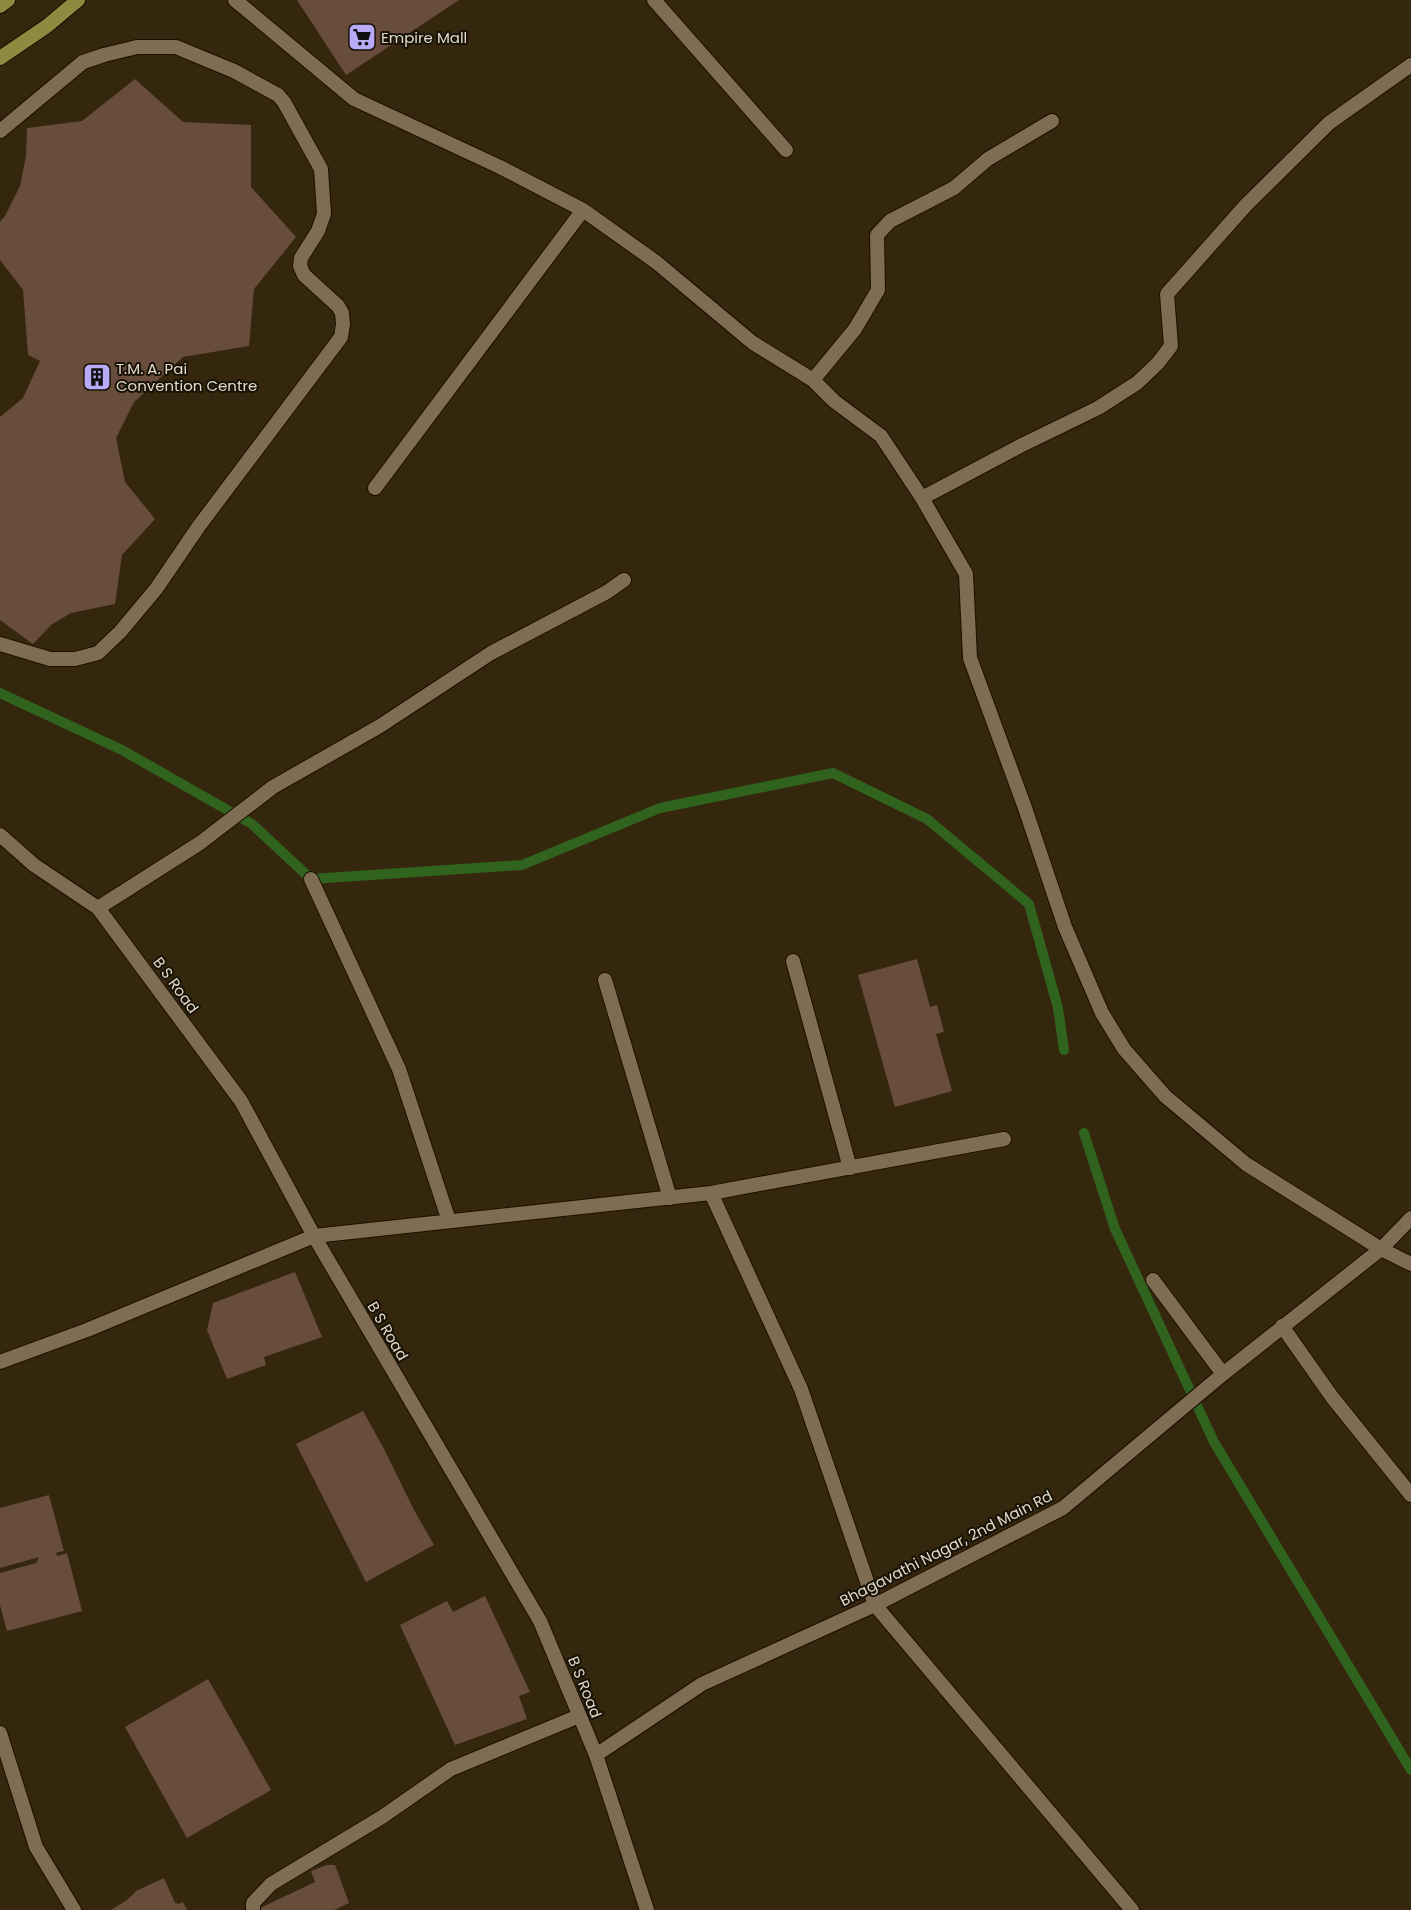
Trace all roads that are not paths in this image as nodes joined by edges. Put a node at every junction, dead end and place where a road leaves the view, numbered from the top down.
1 (8, 0) edge
2 (78, 0) edge
3 (235, 0) edge
4 (654, 0) edge
5 (0, 6) edge
6 (0, 58) edge
7 (1411, 65) edge
8 (1052, 121) dead end
9 (0, 131) edge
10 (786, 150) dead end
11 (583, 210) junction
12 (812, 380) junction
13 (375, 488) dead end
14 (922, 498) junction
15 (624, 580) dead end
16 (0, 644) edge
17 (0, 835) edge
18 (311, 879) dead end
19 (98, 908) junction
20 (793, 961) dead end
21 (605, 980) dead end
22 (1004, 1139) dead end
23 (850, 1168) junction
24 (710, 1193) junction
25 (670, 1198) junction
26 (1411, 1218) edge
27 (449, 1222) junction
28 (314, 1236) junction
29 (1381, 1249) junction
30 (1411, 1264) edge
31 (1154, 1280) dead end
32 (1282, 1326) junction
33 (0, 1362) edge
34 (1223, 1374) junction
35 (1411, 1495) edge
36 (875, 1605) junction
37 (580, 1716) junction
38 (0, 1733) edge
39 (596, 1754) junction
40 (74, 1910) edge
41 (253, 1910) edge
42 (647, 1910) edge
43 (1132, 1910) edge

1 - 5 main road
2 - 6 main road
3 - 11 street
4 - 10 street
7 - 14 street
8 - 12 street
9 - 16 street
11 - 12 street
11 - 13 street
12 - 14 street
14 - 29 street
15 - 19 street
17 - 19 street, B S Road
18 - 27 street
19 - 28 street, B S Road
20 - 23 street
21 - 25 street
22 - 23 street
23 - 24 street
24 - 25 street
24 - 36 street
25 - 27 street
26 - 29 street, Bhagavathi Nagar, 2nd Main Rd
27 - 28 street
28 - 33 street
28 - 37 street, B S Road
29 - 30 street
29 - 32 street, Bhagavathi Nagar, 2nd Main Rd
31 - 34 street
32 - 34 street, Bhagavathi Nagar, 2nd Main Rd
32 - 35 street
34 - 36 street, Bhagavathi Nagar, 2nd Main Rd
36 - 39 street, Bhagavathi Nagar, 2nd Main Rd
36 - 43 street
37 - 39 street, B S Road
37 - 41 street
38 - 40 street
39 - 42 street, B S Road

